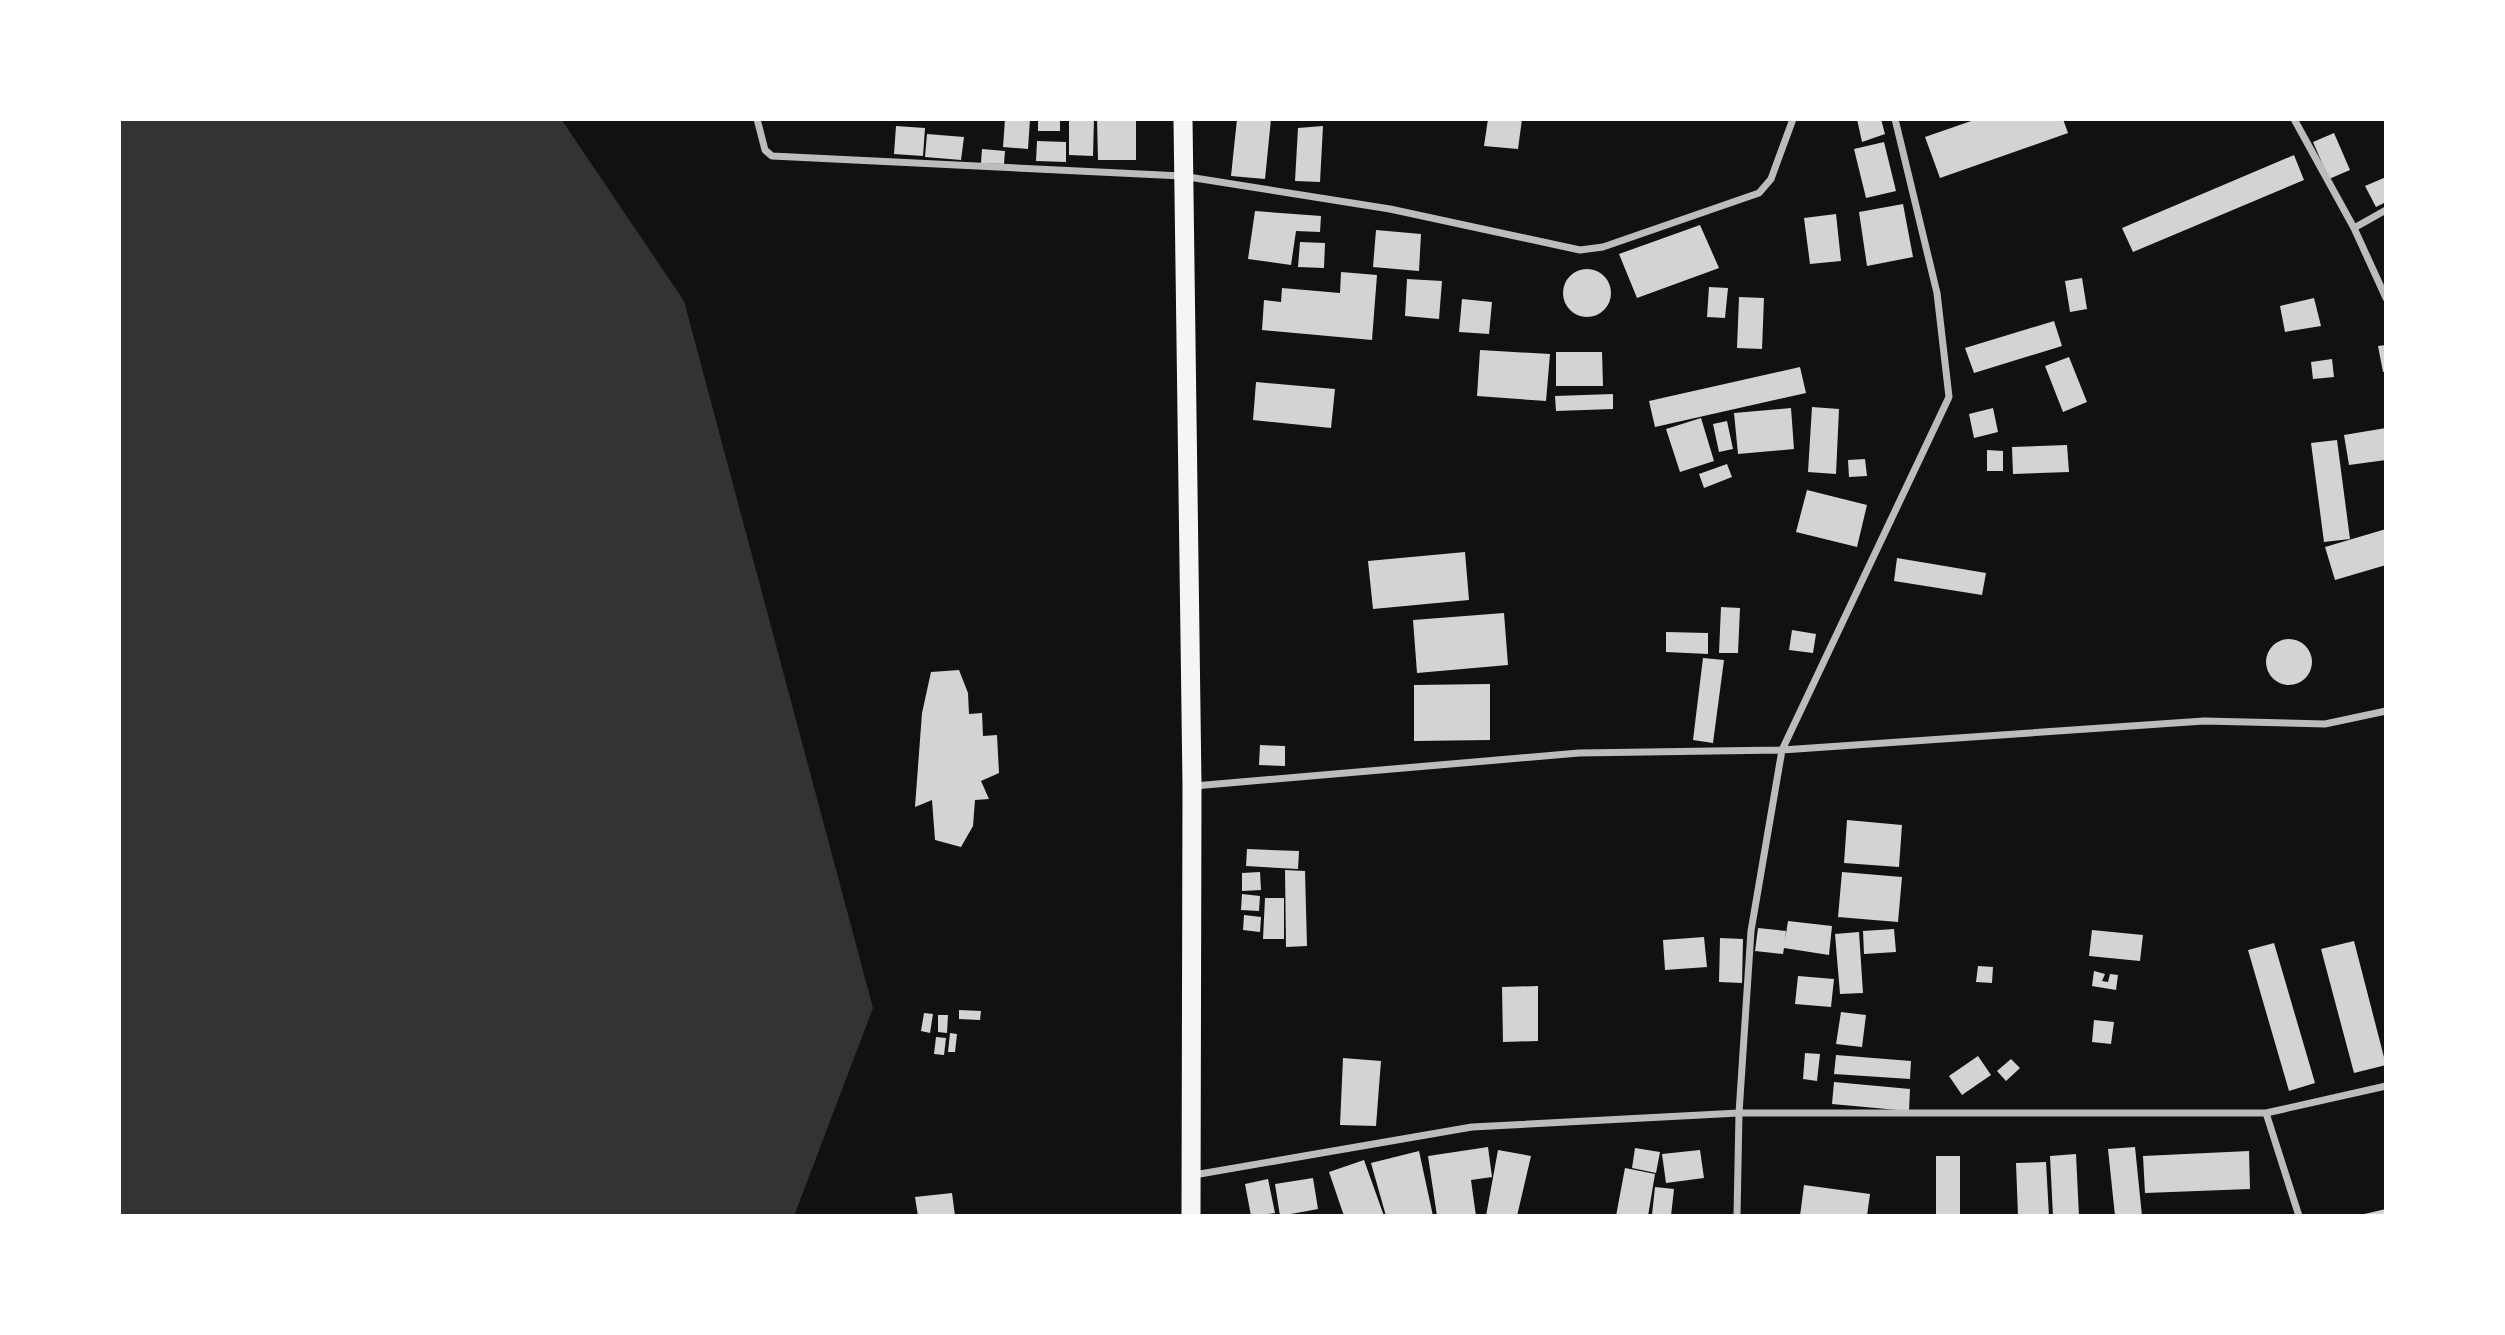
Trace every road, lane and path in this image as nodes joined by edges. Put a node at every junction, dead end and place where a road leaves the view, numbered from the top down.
1 (757, 119) edge
2 (1183, 119) edge
3 (1793, 119) edge
4 (1895, 119) edge
5 (2294, 119) edge
6 (1182, 176) junction
7 (2386, 210) edge
8 (2354, 228) junction
9 (2386, 298) edge
10 (2386, 711) edge
11 (1782, 750) junction
12 (1192, 786) junction
13 (2386, 1086) edge
14 (1739, 1112) junction
15 (2266, 1113) junction
16 (1189, 1176) junction
17 (1191, 1216) edge
18 (1737, 1216) edge
19 (2299, 1216) edge

1 - 6 street
2 - 6 highway
3 - 6 street
4 - 11 street
5 - 8 street
6 - 12 highway
7 - 8 street
8 - 9 street
10 - 11 street
11 - 12 street
11 - 14 street
12 - 16 highway
13 - 15 street
14 - 15 street
14 - 16 street
14 - 18 street
15 - 19 street
16 - 17 highway

